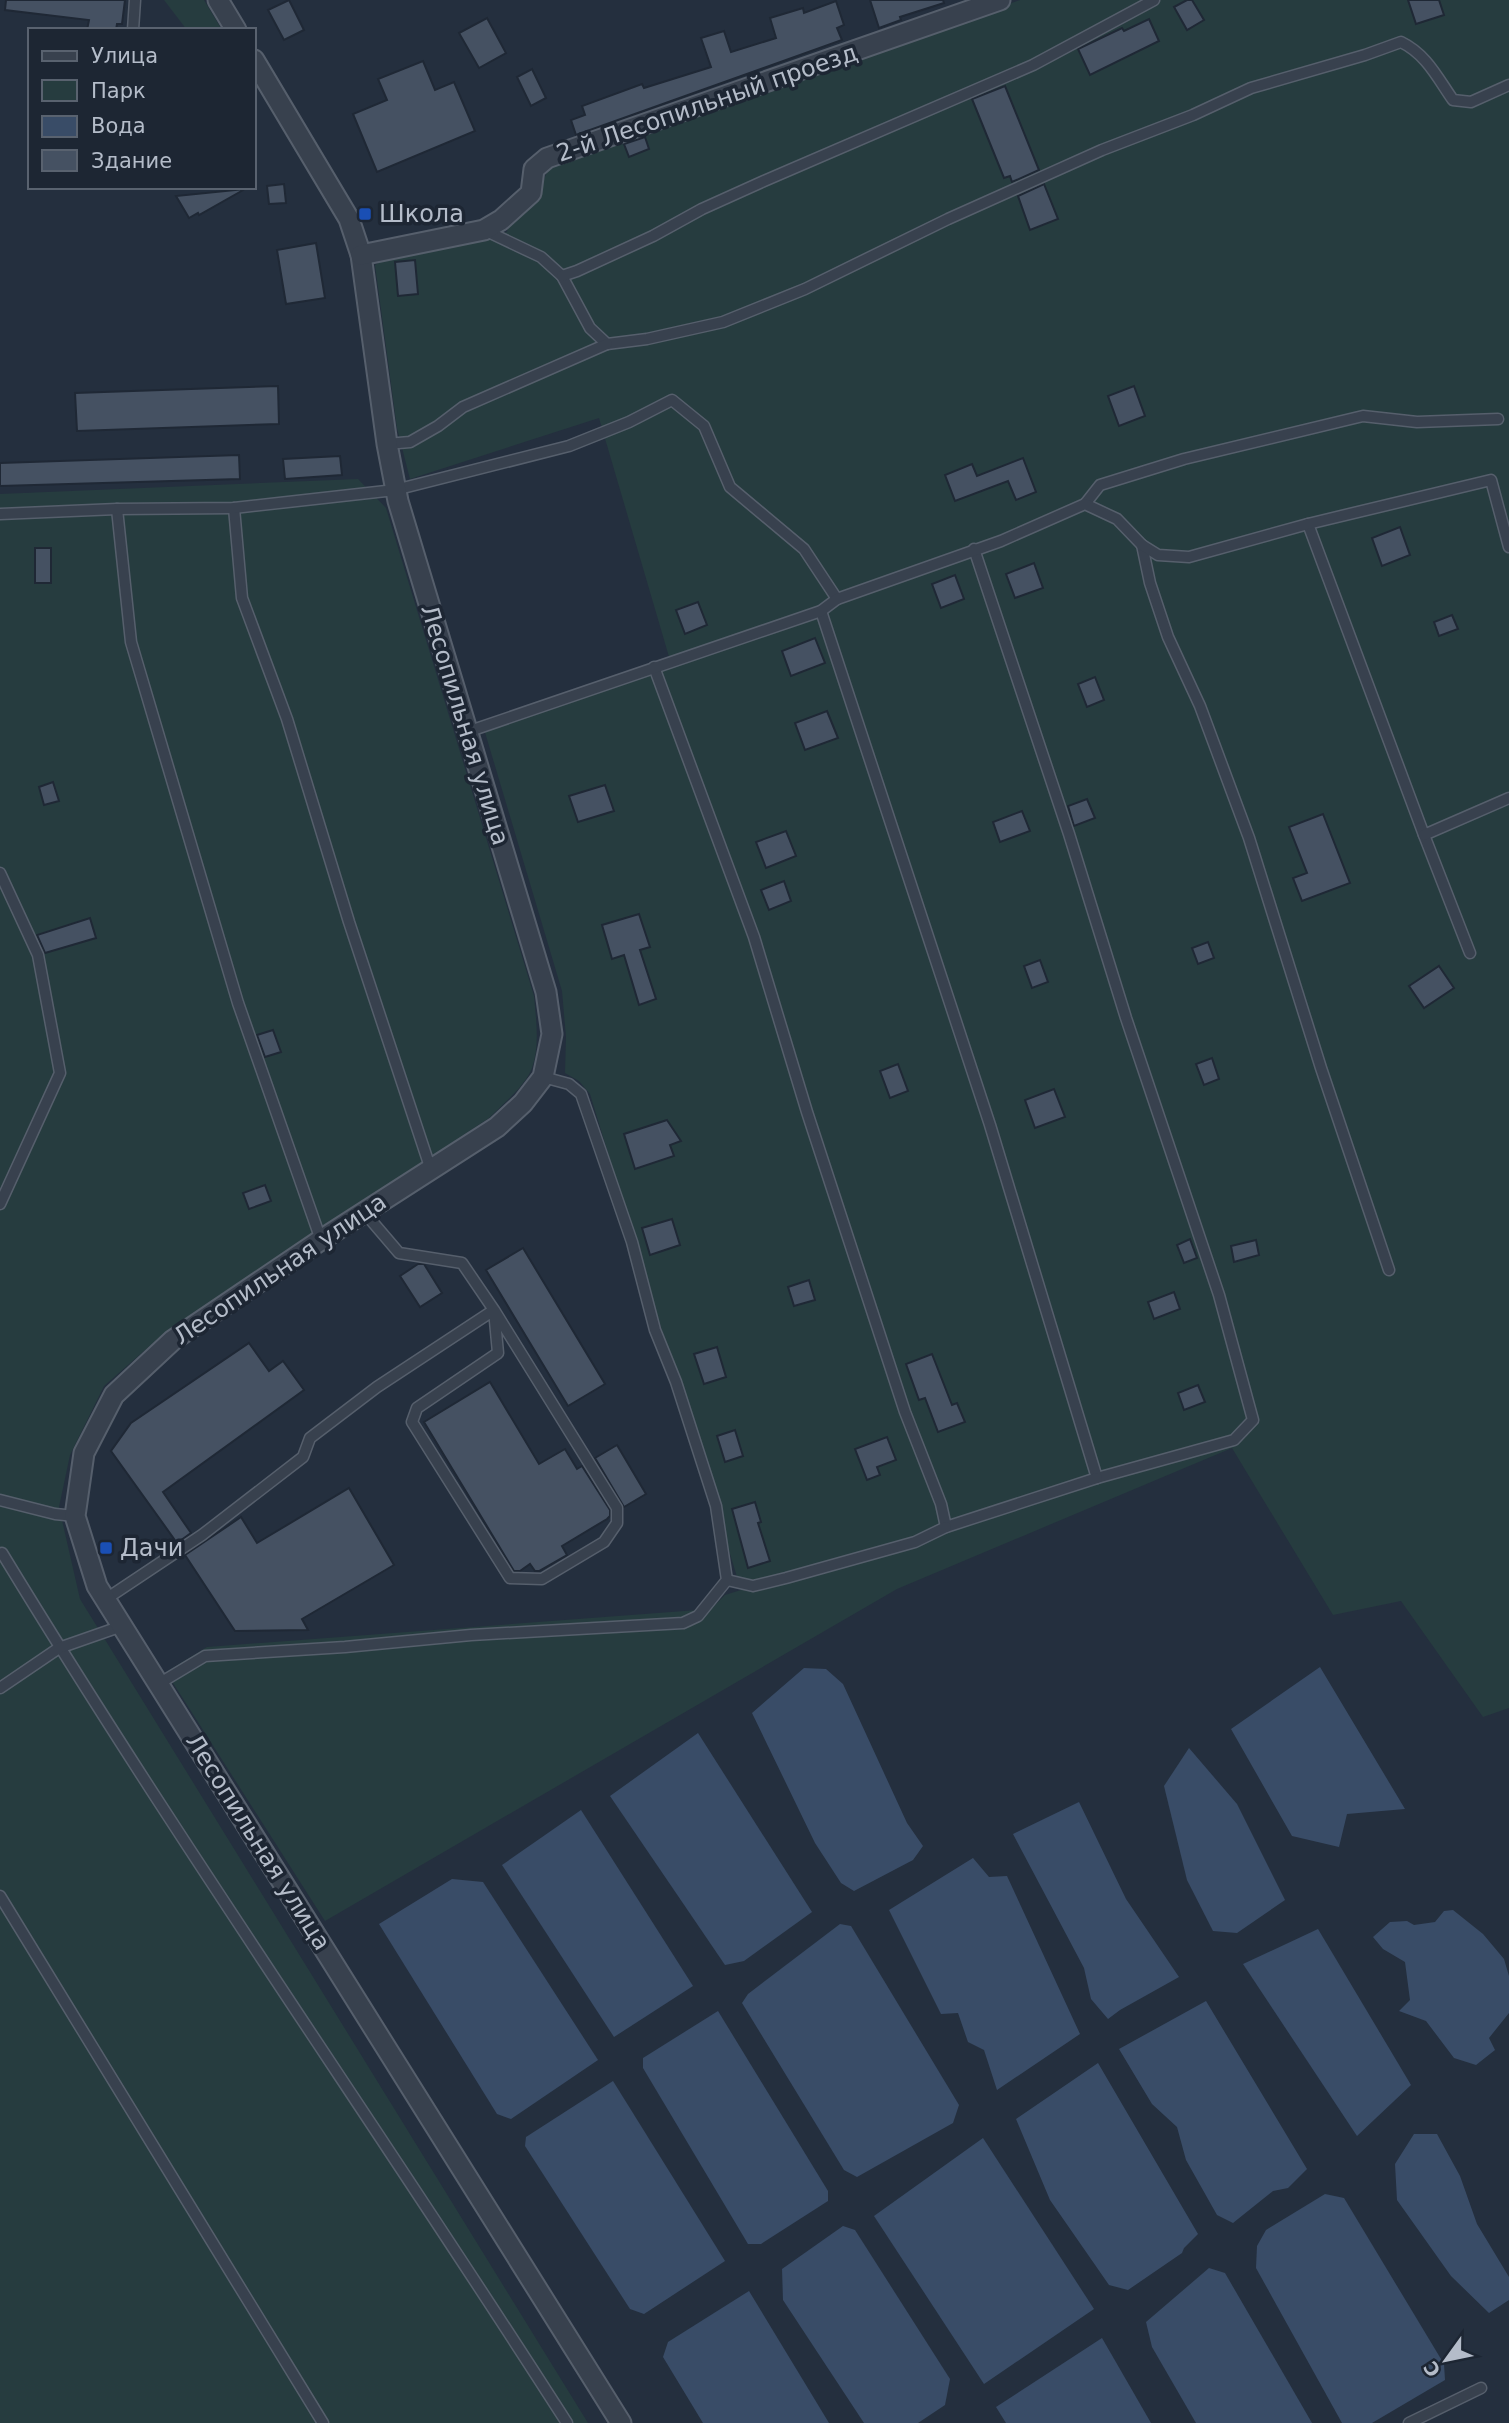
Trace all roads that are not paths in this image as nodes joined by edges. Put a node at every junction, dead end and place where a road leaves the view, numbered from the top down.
1 (135, 0) edge
2 (218, 0) edge
3 (1000, 0) edge
4 (1154, 0) edge
5 (133, 28) edge
6 (235, 28) edge
7 (256, 63) edge
8 (1509, 85) edge
9 (484, 230) junction
10 (361, 255) junction
11 (562, 275) junction
12 (607, 344) junction
13 (1498, 419) dead end
14 (387, 444) junction
15 (396, 490) junction
16 (1085, 504) junction
17 (234, 508) junction
18 (117, 509) junction
19 (0, 514) edge
20 (1308, 524) junction
21 (1142, 545) junction
22 (1509, 547) edge
23 (974, 550) junction
24 (837, 599) junction
25 (821, 611) junction
26 (654, 667) junction
27 (467, 732) junction
28 (1509, 798) edge
29 (1424, 835) junction
30 (0, 873) edge
31 (1470, 953) dead end
32 (543, 1077) junction
33 (431, 1170) junction
34 (0, 1204) edge
35 (364, 1212) junction
36 (321, 1240) junction
37 (1390, 1270) dead end
38 (494, 1310) junction
39 (1097, 1478) junction
40 (0, 1500) edge
41 (75, 1516) junction
42 (946, 1527) junction
43 (2, 1553) dead end
44 (727, 1580) junction
45 (106, 1600) junction
46 (122, 1626) junction
47 (59, 1648) junction
48 (159, 1683) junction
49 (0, 1688) edge
50 (0, 1896) edge
51 (1481, 2388) dead end
52 (323, 2423) edge
53 (567, 2423) edge
54 (621, 2423) edge
55 (1409, 2423) edge

1 - 5 lane
2 - 6 street
3 - 9 street, 2-й Лесопильный проезд
4 - 11 lane
7 - 10 street, Лесопильная улица
8 - 12 lane
9 - 10 street, 2-й Лесопильный проезд
9 - 11 lane
10 - 14 street, Лесопильная улица
11 - 12 lane
12 - 14 lane
13 - 16 lane
14 - 15 street, Лесопильная улица
15 - 17 lane
15 - 24 lane
15 - 27 street, Лесопильная улица
16 - 21 lane
16 - 23 lane
17 - 18 lane
17 - 33 lane
18 - 19 lane
18 - 36 lane
20 - 21 lane
20 - 22 lane
20 - 29 lane
21 - 37 lane
23 - 24 lane
23 - 39 lane
24 - 25 lane
25 - 26 lane
25 - 39 lane
26 - 27 lane
26 - 42 lane
27 - 32 street, Лесопильная улица
28 - 29 lane
29 - 31 lane
30 - 34 lane
32 - 33 street, Лесопильная улица
32 - 44 lane
33 - 35 street, Лесопильная улица
35 - 36 street, Лесопильная улица
35 - 38 lane
36 - 41 street, Лесопильная улица
38 - 38 lane
38 - 45 lane
39 - 42 lane
40 - 41 lane
41 - 45 street, Лесопильная улица
42 - 44 lane
43 - 47 lane
44 - 48 lane
45 - 46 street, Лесопильная улица
46 - 47 lane
46 - 48 street, Лесопильная улица
47 - 49 lane
47 - 53 lane
48 - 54 street, Лесопильная улица
50 - 52 lane
51 - 55 lane

